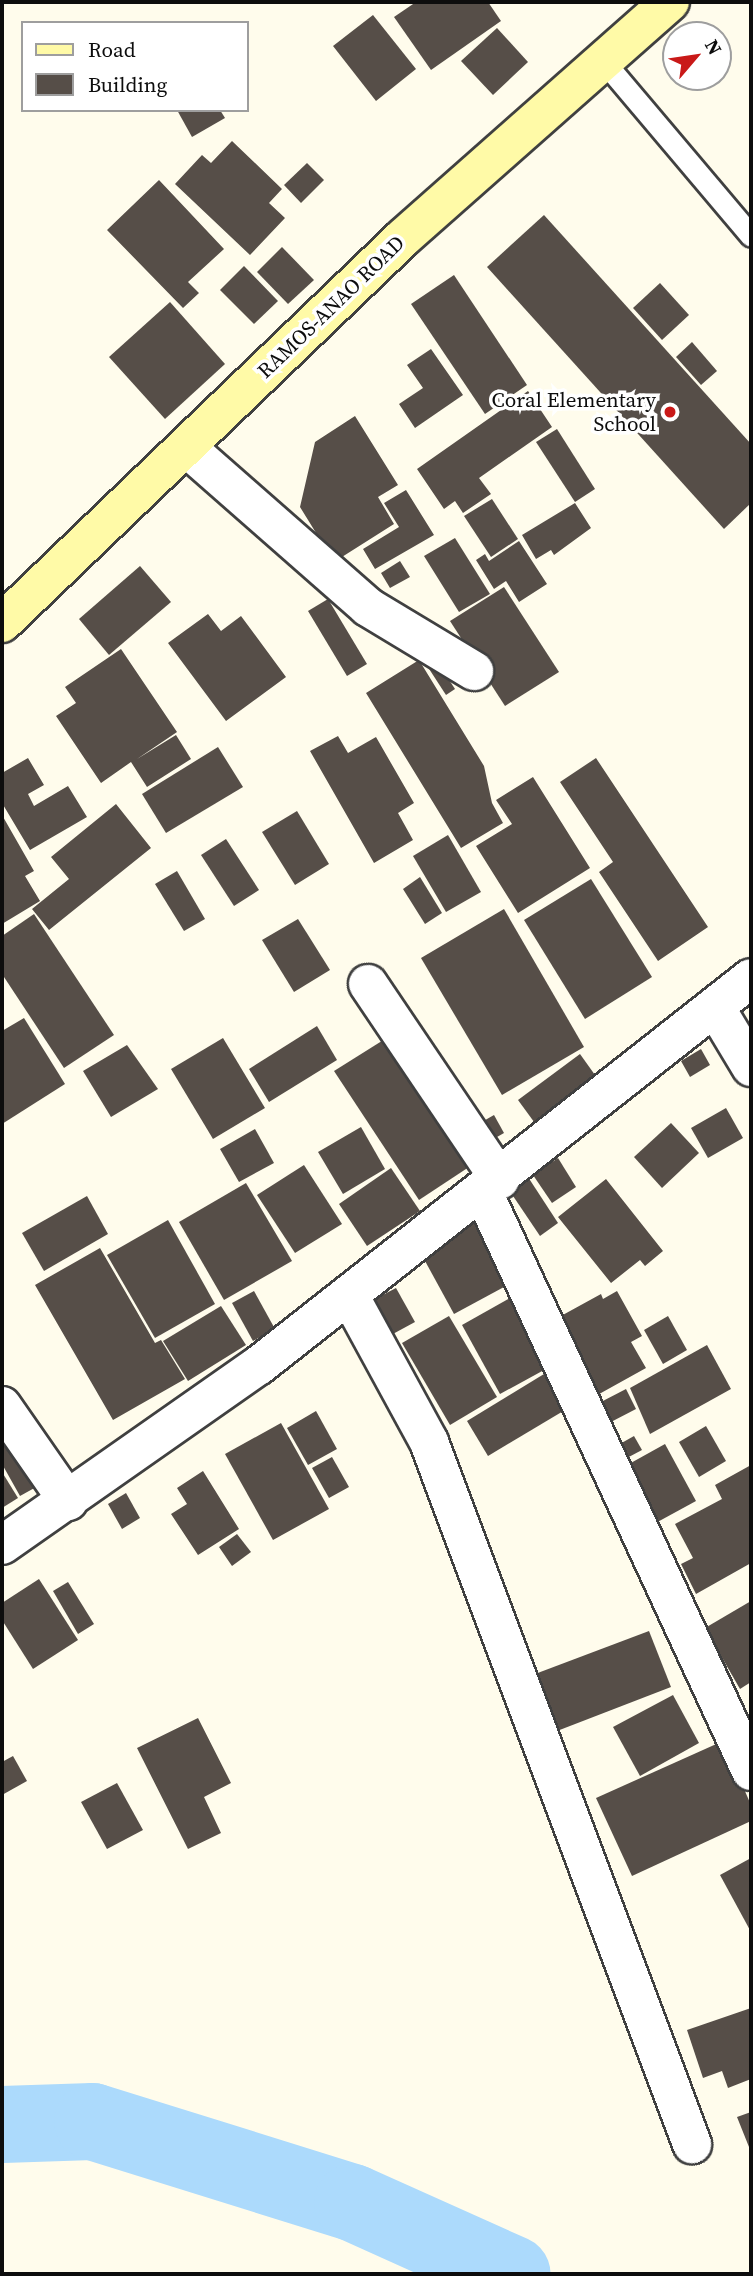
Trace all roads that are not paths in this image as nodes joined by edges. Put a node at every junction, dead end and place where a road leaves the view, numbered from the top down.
1 (670, 2) edge
2 (605, 63) junction
3 (751, 236) edge
4 (186, 447) junction
5 (2, 623) edge
6 (474, 671) dead end
7 (751, 978) edge
8 (368, 984) dead end
9 (715, 1007) junction
10 (751, 1067) edge
11 (491, 1186) junction
12 (349, 1295) junction
13 (2, 1406) edge
14 (68, 1501) junction
15 (2, 1545) edge
16 (751, 1771) edge
17 (692, 2144) dead end

1 - 2 main road, RAMOS-ANAO ROAD
2 - 3 lane
2 - 4 main road, RAMOS-ANAO ROAD
4 - 5 main road, RAMOS-ANAO ROAD
4 - 6 street
7 - 9 street
8 - 11 street
9 - 10 street
9 - 11 street
11 - 12 street
11 - 16 street
12 - 14 street
12 - 17 street
13 - 14 street
14 - 15 street

